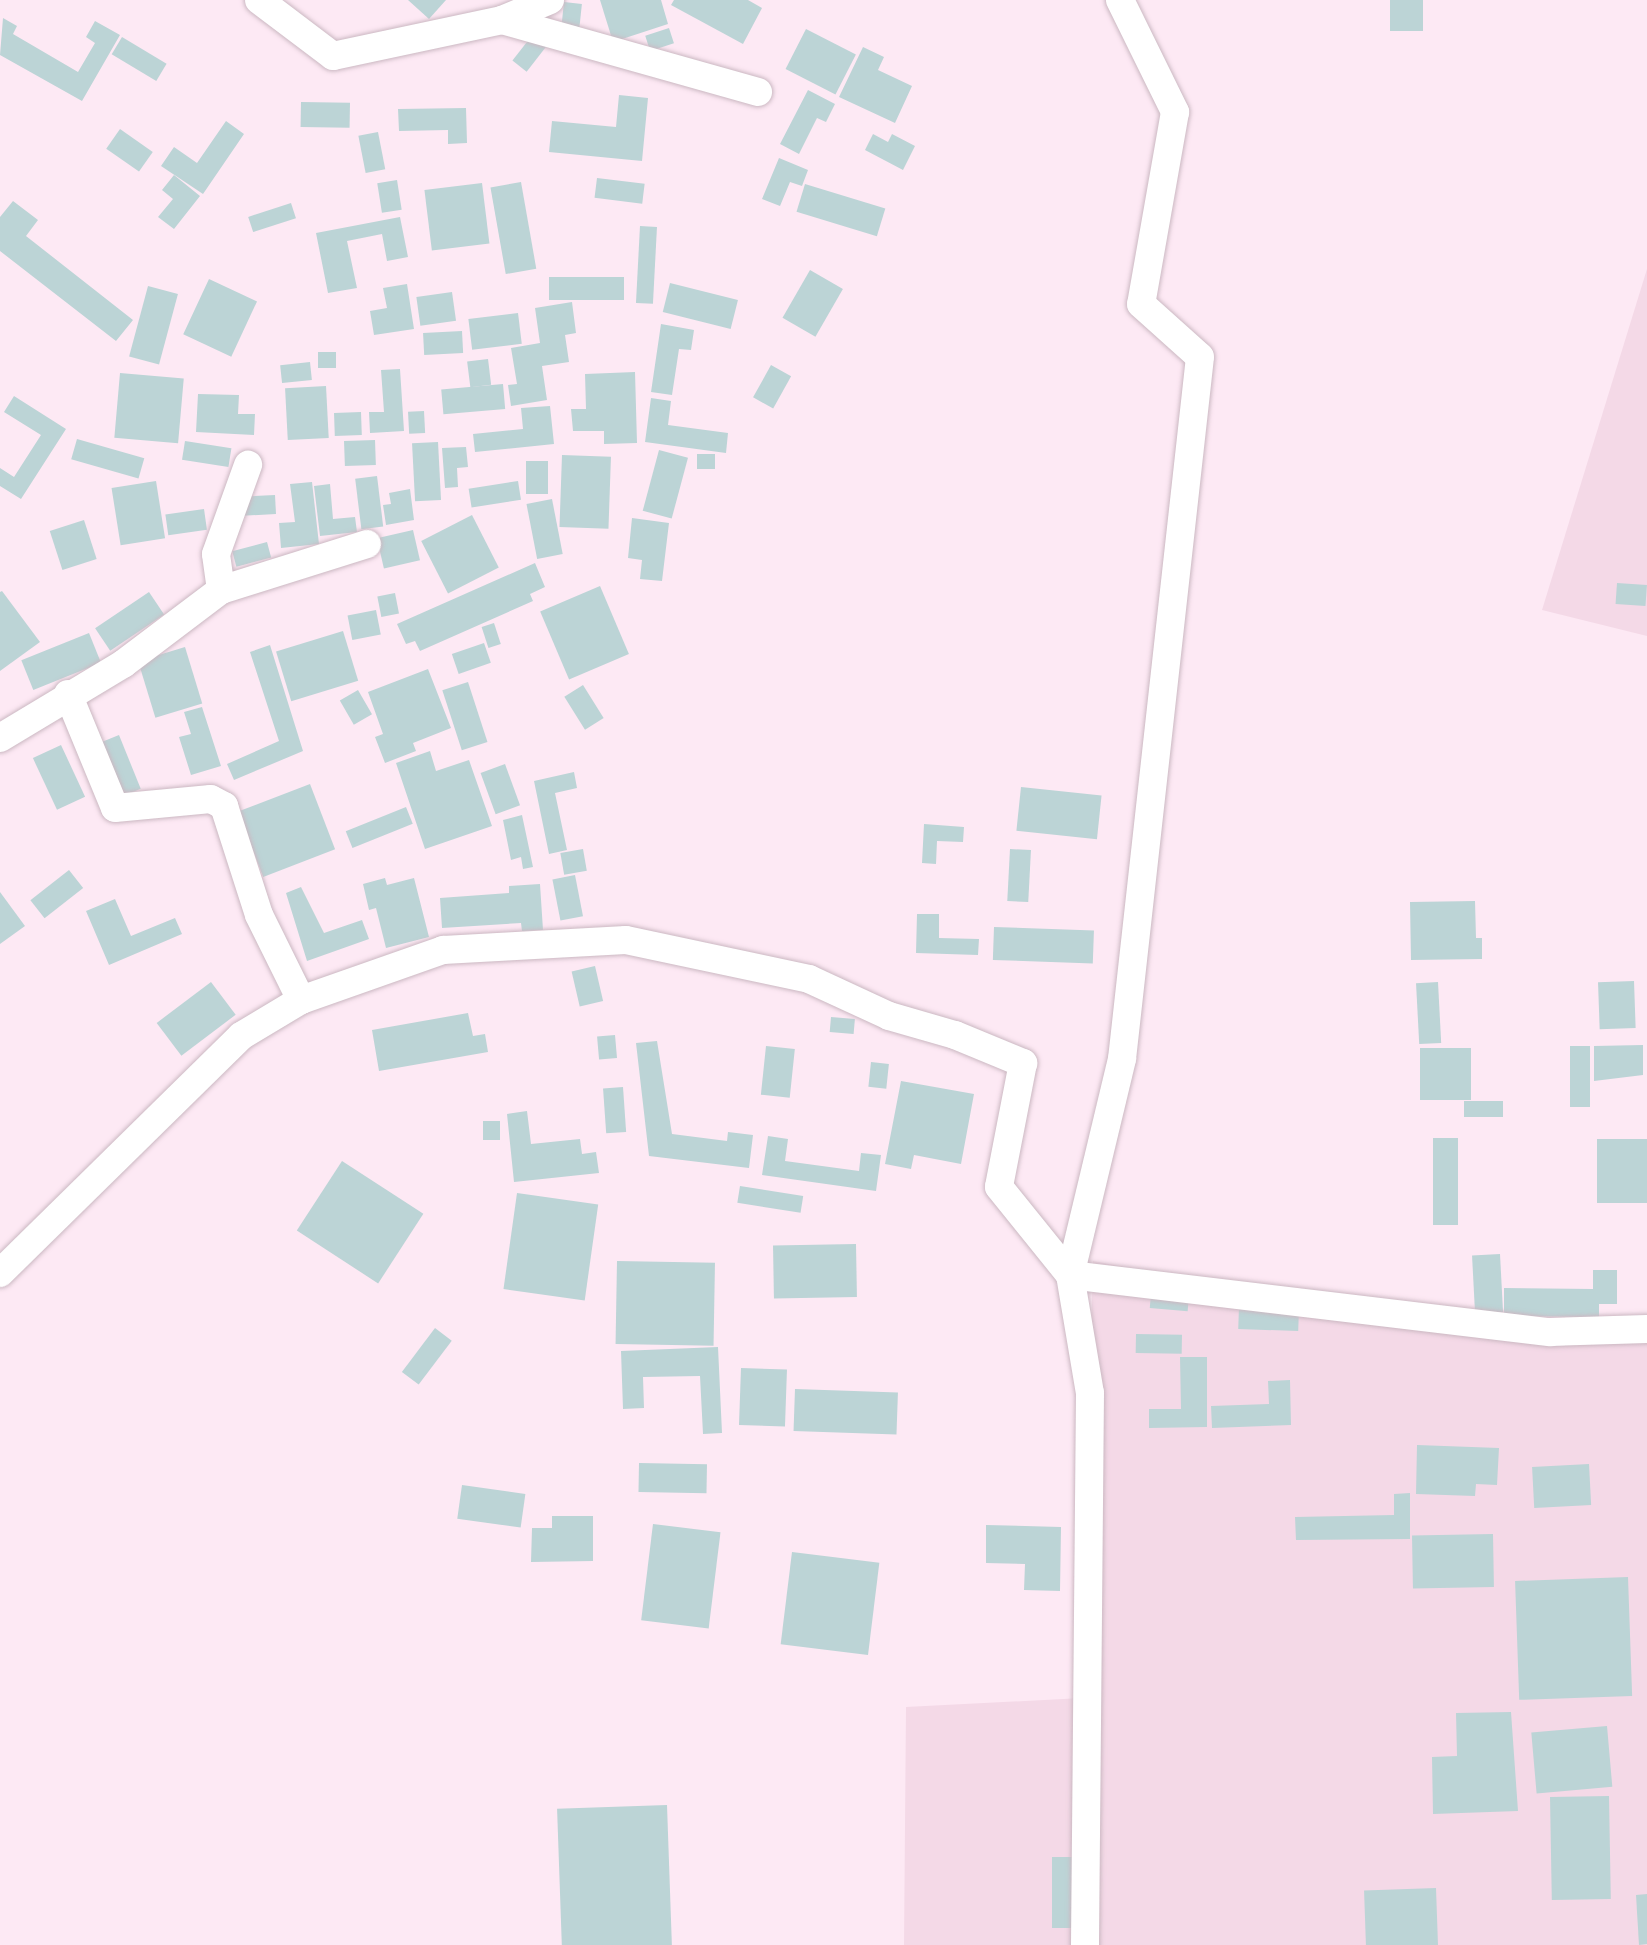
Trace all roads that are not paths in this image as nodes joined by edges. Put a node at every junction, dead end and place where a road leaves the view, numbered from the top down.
1 (259, 0) edge
2 (550, 0) edge
3 (1120, 0) edge
4 (502, 20) junction
5 (758, 92) dead end
6 (248, 465) dead end
7 (367, 544) dead end
8 (222, 590) junction
9 (68, 694) junction
10 (0, 738) edge
11 (301, 1000) junction
12 (0, 1273) edge
13 (1070, 1275) junction
14 (1647, 1329) edge
15 (1085, 1945) edge

1 - 4 street
2 - 4 street
3 - 13 street
4 - 5 street
6 - 8 street
7 - 8 street
8 - 9 street
9 - 10 street
9 - 11 street
11 - 12 street
11 - 13 street
13 - 14 street
13 - 15 street

